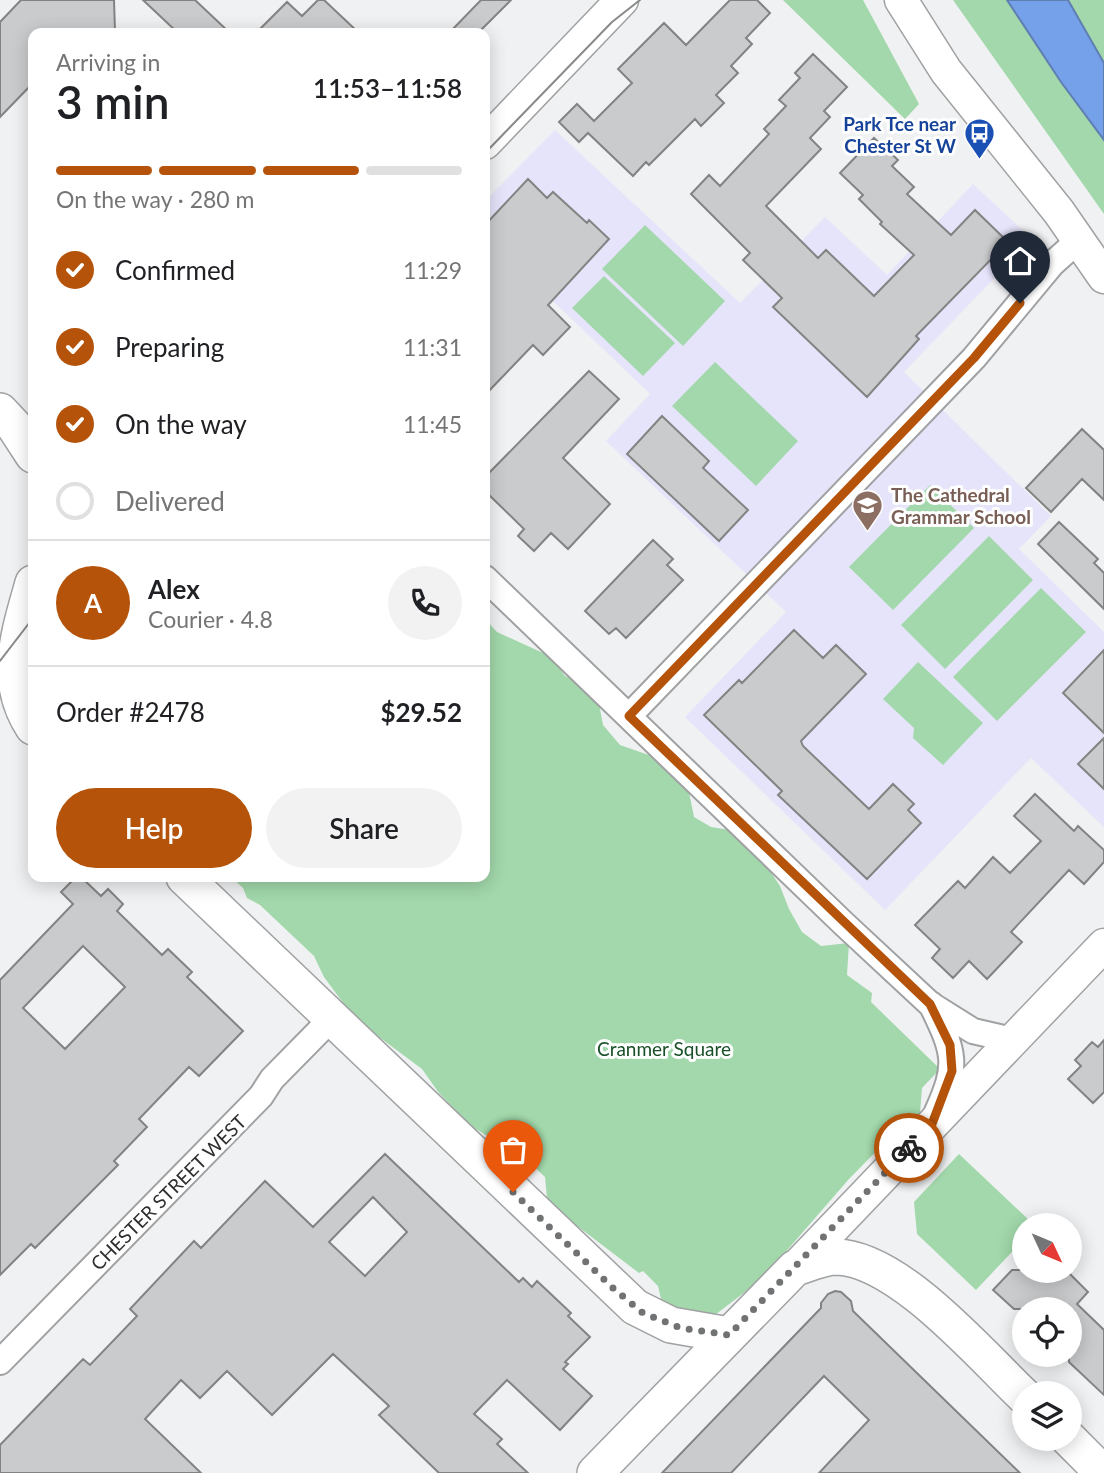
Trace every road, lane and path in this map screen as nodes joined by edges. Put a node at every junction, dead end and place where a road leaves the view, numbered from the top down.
1 (622, 0) edge
2 (901, 0) edge
3 (490, 138) edge
4 (1080, 239) junction
5 (1104, 276) edge
6 (16, 423) edge
7 (28, 446) edge
8 (490, 583) edge
9 (28, 604) edge
10 (16, 656) edge
11 (28, 716) edge
12 (629, 716) junction
13 (189, 882) edge
14 (1104, 945) edge
15 (930, 1004) junction
16 (332, 1018) junction
17 (1012, 1040) junction
18 (932, 1124) junction
19 (795, 1268) junction
20 (729, 1335) junction
21 (0, 1362) edge
22 (1012, 1384) edge
23 (1081, 1451) edge
24 (595, 1473) edge
25 (1103, 1473) edge

1 - 3 street
2 - 4 street
4 - 5 street
4 - 12 street
6 - 7 main road
8 - 12 street
9 - 10 main road
10 - 11 main road
12 - 15 street
13 - 16 main road
14 - 17 street
15 - 17 street
15 - 18 street
16 - 20 main road
16 - 21 street, CHESTER STREET WEST
17 - 18 street
18 - 19 street
19 - 20 main road
19 - 22 main road
20 - 24 main road
23 - 25 main road

